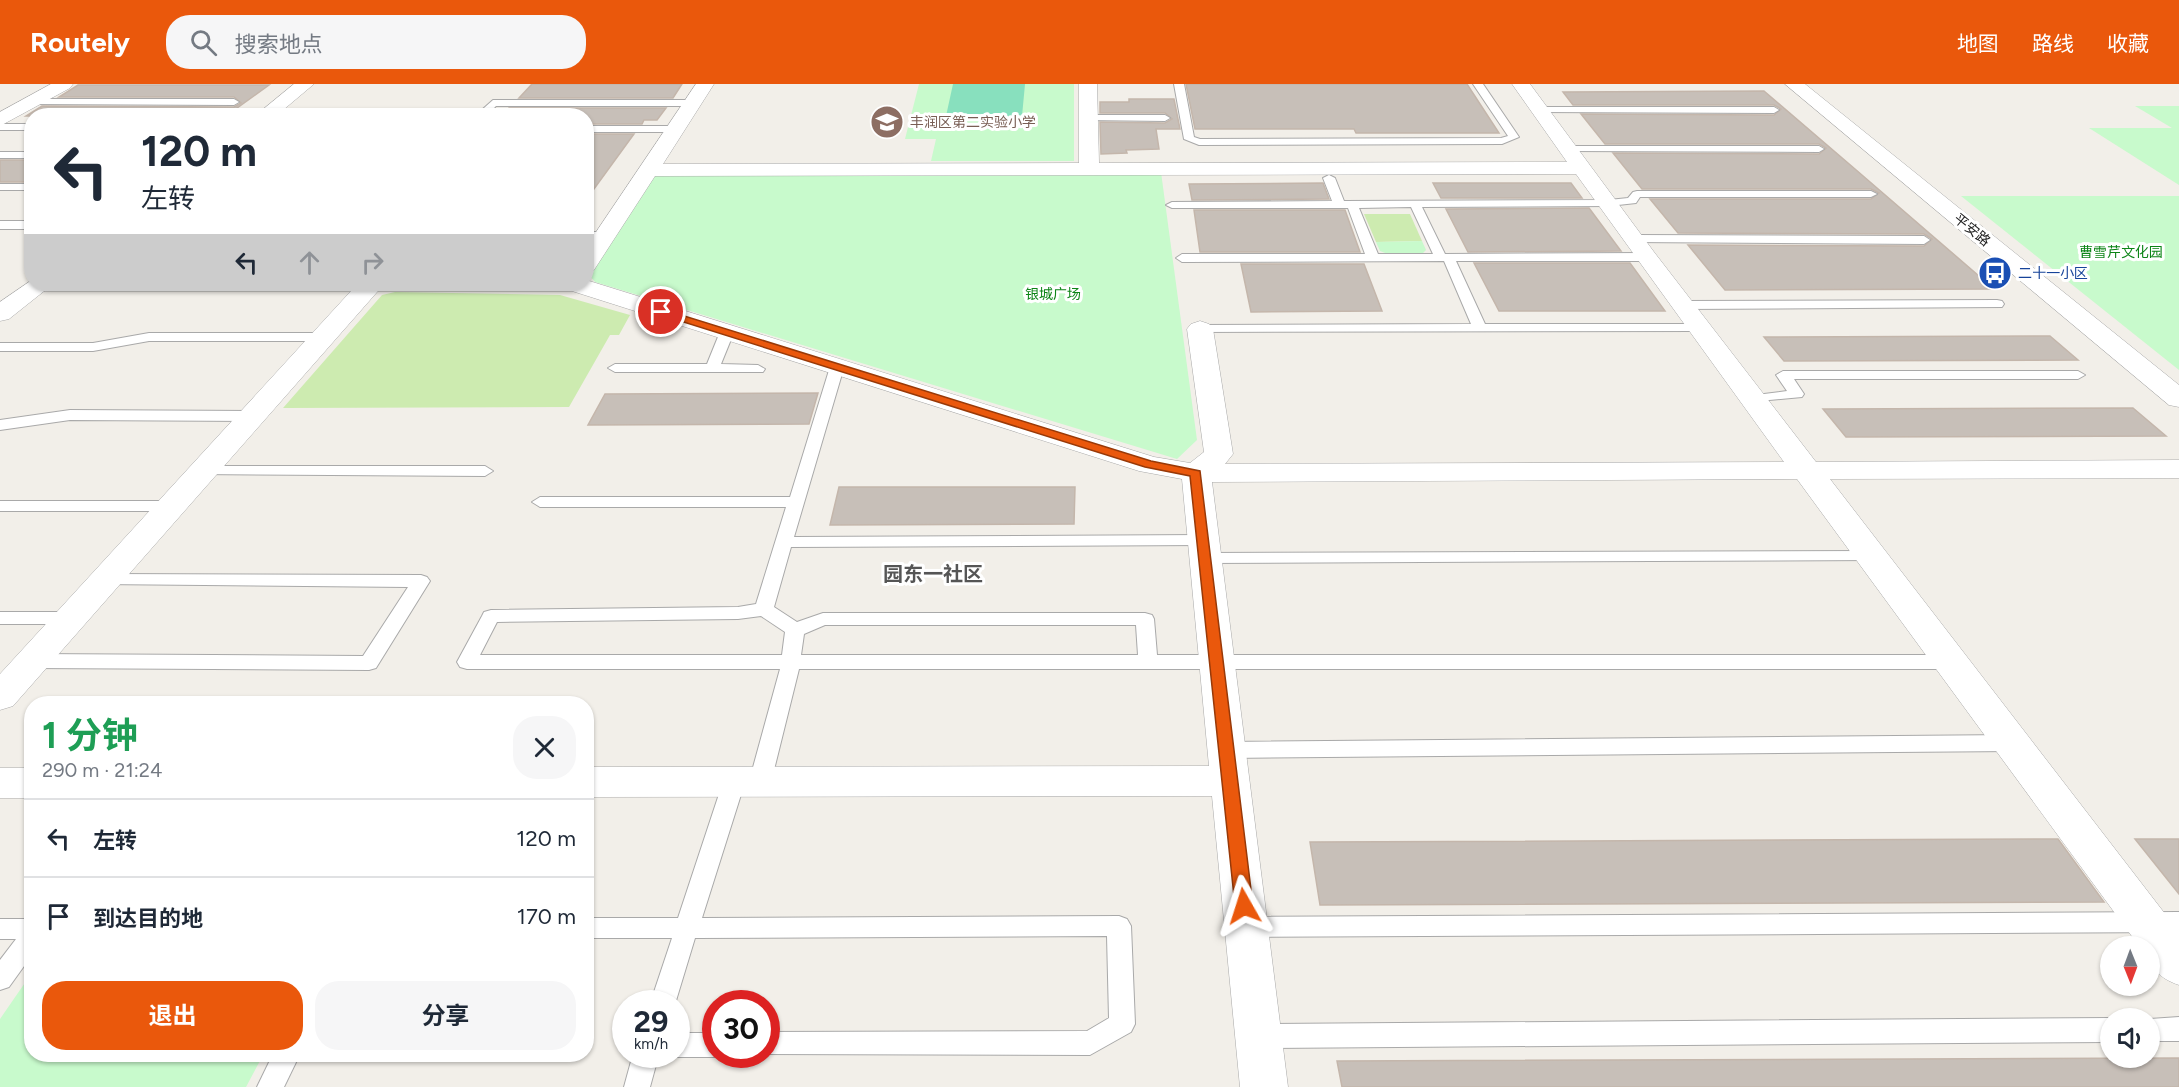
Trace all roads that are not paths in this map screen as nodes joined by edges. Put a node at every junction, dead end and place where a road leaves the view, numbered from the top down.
1 (35, 84) edge
2 (64, 84) edge
3 (305, 84) edge
4 (705, 84) edge
5 (1088, 84) edge
6 (1179, 84) edge
7 (1478, 84) edge
8 (1521, 84) edge
9 (1794, 84) edge
10 (32, 102) junction
11 (234, 102) dead end
12 (693, 103) junction
13 (0, 104) edge
14 (274, 108) edge
15 (488, 108) edge
16 (1540, 110) junction
17 (1774, 110) dead end
18 (1088, 118) junction
19 (1165, 118) dead end
20 (0, 120) edge
21 (0, 127) edge
22 (24, 127) edge
23 (594, 129) edge
24 (675, 129) junction
25 (1569, 149) junction
26 (1819, 149) dead end
27 (0, 155) edge
28 (24, 155) edge
29 (1582, 168) junction
30 (1089, 169) junction
31 (649, 170) junction
32 (1329, 178) dead end
33 (0, 187) edge
34 (24, 187) edge
35 (1871, 194) dead end
36 (1609, 203) junction
37 (1346, 204) junction
38 (1415, 204) junction
39 (1172, 205) dead end
40 (0, 225) edge
41 (24, 225) edge
42 (596, 236) edge
43 (1924, 240) dead end
44 (1640, 248) junction
45 (1182, 258) dead end
46 (1373, 258) junction
47 (1444, 258) junction
48 (594, 290) edge
49 (31, 291) edge
50 (365, 291) edge
51 (1997, 304) dead end
52 (0, 314) edge
53 (1691, 316) junction
54 (1480, 328) junction
55 (1200, 329) joint
56 (727, 332) junction
57 (323, 337) junction
58 (2, 347) dead end
59 (837, 367) junction
60 (615, 368) dead end
61 (712, 369) junction
62 (758, 369) dead end
63 (2078, 375) dead end
64 (1753, 399) junction
65 (2179, 399) edge
66 (252, 416) junction
67 (0, 425) edge
68 (2179, 470) edge
69 (202, 471) junction
70 (485, 471) dead end
71 (1806, 471) junction
72 (1196, 473) junction
73 (540, 502) dead end
74 (796, 502) junction
75 (0, 506) edge
76 (171, 506) junction
77 (784, 542) junction
78 (1204, 549) junction
79 (1870, 555) junction
80 (105, 580) junction
81 (764, 609) junction
82 (0, 618) edge
83 (71, 618) junction
84 (795, 630) junction
85 (32, 661) junction
86 (791, 662) junction
87 (1950, 662) junction
88 (1148, 663) junction
89 (1217, 663) junction
90 (0, 697) edge
91 (2013, 743) junction
92 (1228, 765) junction
93 (594, 782) edge
94 (747, 782) junction
95 (0, 783) edge
96 (24, 783) edge
97 (2163, 922) edge
98 (686, 927) junction
99 (1246, 927) junction
100 (594, 928) edge
101 (0, 929) edge
102 (24, 929) edge
103 (24, 947) edge
104 (2179, 966) edge
105 (0, 979) edge
106 (666, 990) edge
107 (2179, 1029) edge
108 (2100, 1030) edge
109 (2160, 1030) edge
110 (1258, 1036) junction
111 (780, 1044) edge
112 (283, 1062) edge
113 (642, 1068) edge
114 (270, 1087) edge
115 (637, 1087) edge
116 (1264, 1087) edge

1 - 13 street
2 - 10 street
3 - 14 street
4 - 12 street
5 - 18 street
6 - 7 lane
8 - 16 street
9 - 65 street, 平安路
10 - 11 lane
10 - 20 street
12 - 15 lane
12 - 24 street
16 - 17 lane
16 - 25 street
18 - 19 lane
18 - 30 street
21 - 22 lane
23 - 24 lane
24 - 31 street
25 - 26 lane
25 - 29 street
27 - 28 lane
29 - 30 street
29 - 36 street
30 - 31 street
31 - 42 street
32 - 37 lane
33 - 34 lane
35 - 36 lane
36 - 38 lane
36 - 44 street
37 - 38 lane
37 - 39 lane
37 - 46 lane
38 - 47 lane
40 - 41 lane
43 - 44 lane
44 - 47 lane
44 - 53 street
45 - 46 lane
46 - 47 lane
47 - 54 lane
48 - 56 street
49 - 52 street
50 - 57 street
51 - 53 lane
53 - 54 lane
53 - 64 street
54 - 55 lane
55 - 72 street
56 - 59 street
56 - 61 lane
57 - 58 lane
57 - 66 street
59 - 72 street
59 - 74 lane
60 - 61 lane
61 - 62 lane
63 - 64 lane
64 - 71 street
66 - 67 lane
66 - 69 street
68 - 71 street
69 - 70 lane
69 - 76 street
71 - 72 street
71 - 79 street
72 - 78 street
73 - 74 lane
74 - 77 lane
75 - 76 lane
76 - 80 street
77 - 78 lane
77 - 81 lane
78 - 79 lane
78 - 89 street
79 - 87 street
80 - 83 street
80 - 85 lane
81 - 84 lane
81 - 86 lane
82 - 83 lane
83 - 85 street
84 - 86 lane
84 - 88 lane
85 - 90 street
86 - 88 lane
86 - 94 lane
87 - 89 lane
87 - 91 street
88 - 89 lane
89 - 92 street
91 - 92 lane
91 - 97 street
92 - 94 street
92 - 99 street
93 - 94 street
94 - 98 lane
95 - 96 street
97 - 99 lane
97 - 104 street
98 - 100 lane
98 - 106 lane
98 - 111 lane
99 - 110 street
101 - 102 lane
103 - 105 lane
107 - 109 lane
108 - 110 lane
110 - 116 street
112 - 114 lane
113 - 115 lane

